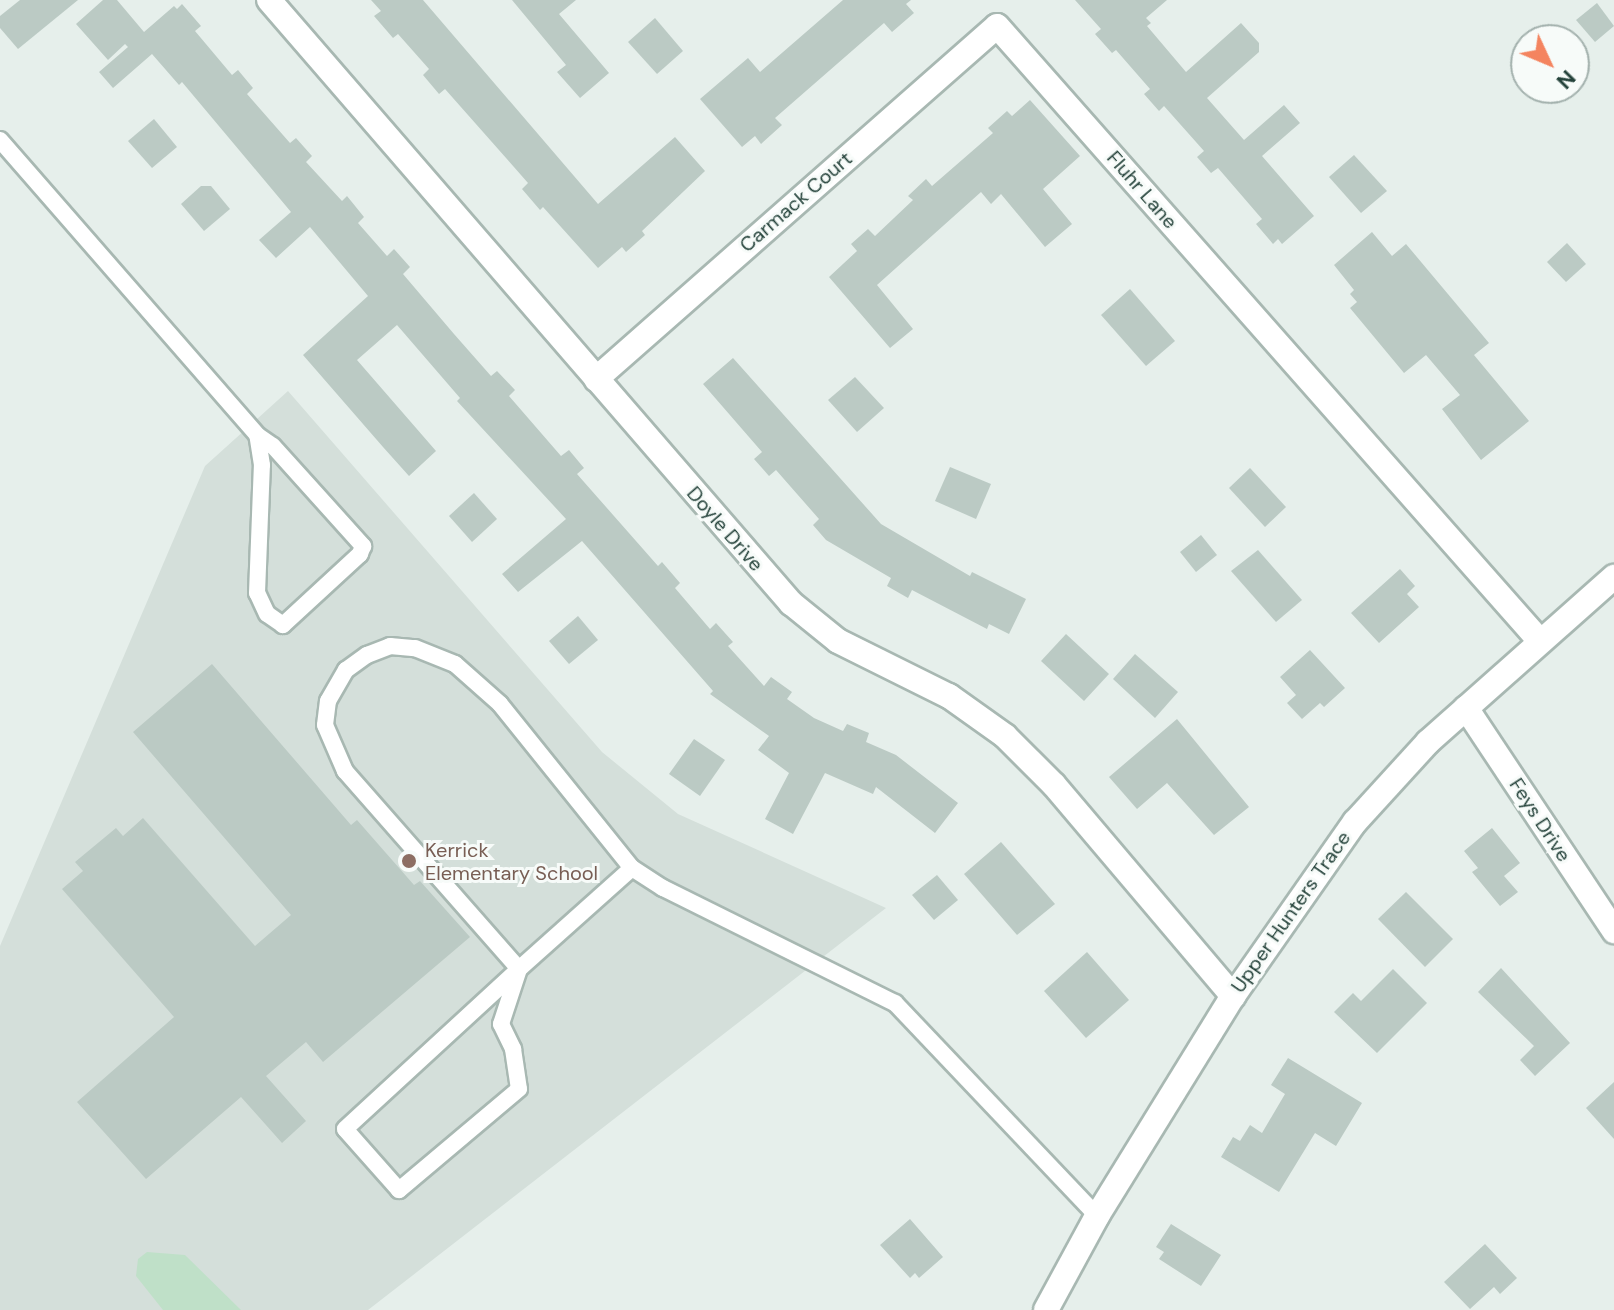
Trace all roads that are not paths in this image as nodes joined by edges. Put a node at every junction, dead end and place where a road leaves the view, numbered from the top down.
1 (269, 0) edge
2 (997, 26) joint
3 (0, 140) edge
4 (596, 379) junction
5 (257, 435) junction
6 (1614, 577) edge
7 (1540, 641) junction
8 (1466, 708) junction
9 (632, 868) junction
10 (1614, 931) edge
11 (519, 969) junction
12 (1233, 996) junction
13 (1097, 1216) junction
14 (1046, 1310) edge

1 - 4 street, Doyle Drive
2 - 4 street, Carmack Court
2 - 7 street, Fluhr Lane
3 - 5 lane
4 - 12 street, Doyle Drive
5 - 5 lane
6 - 7 street, Upper Hunters Trace
7 - 8 street, Upper Hunters Trace
8 - 10 street, Feys Drive
8 - 12 street, Upper Hunters Trace
9 - 11 lane
9 - 11 lane
9 - 13 lane
11 - 11 lane
12 - 13 street, Upper Hunters Trace
13 - 14 street, Upper Hunters Trace

